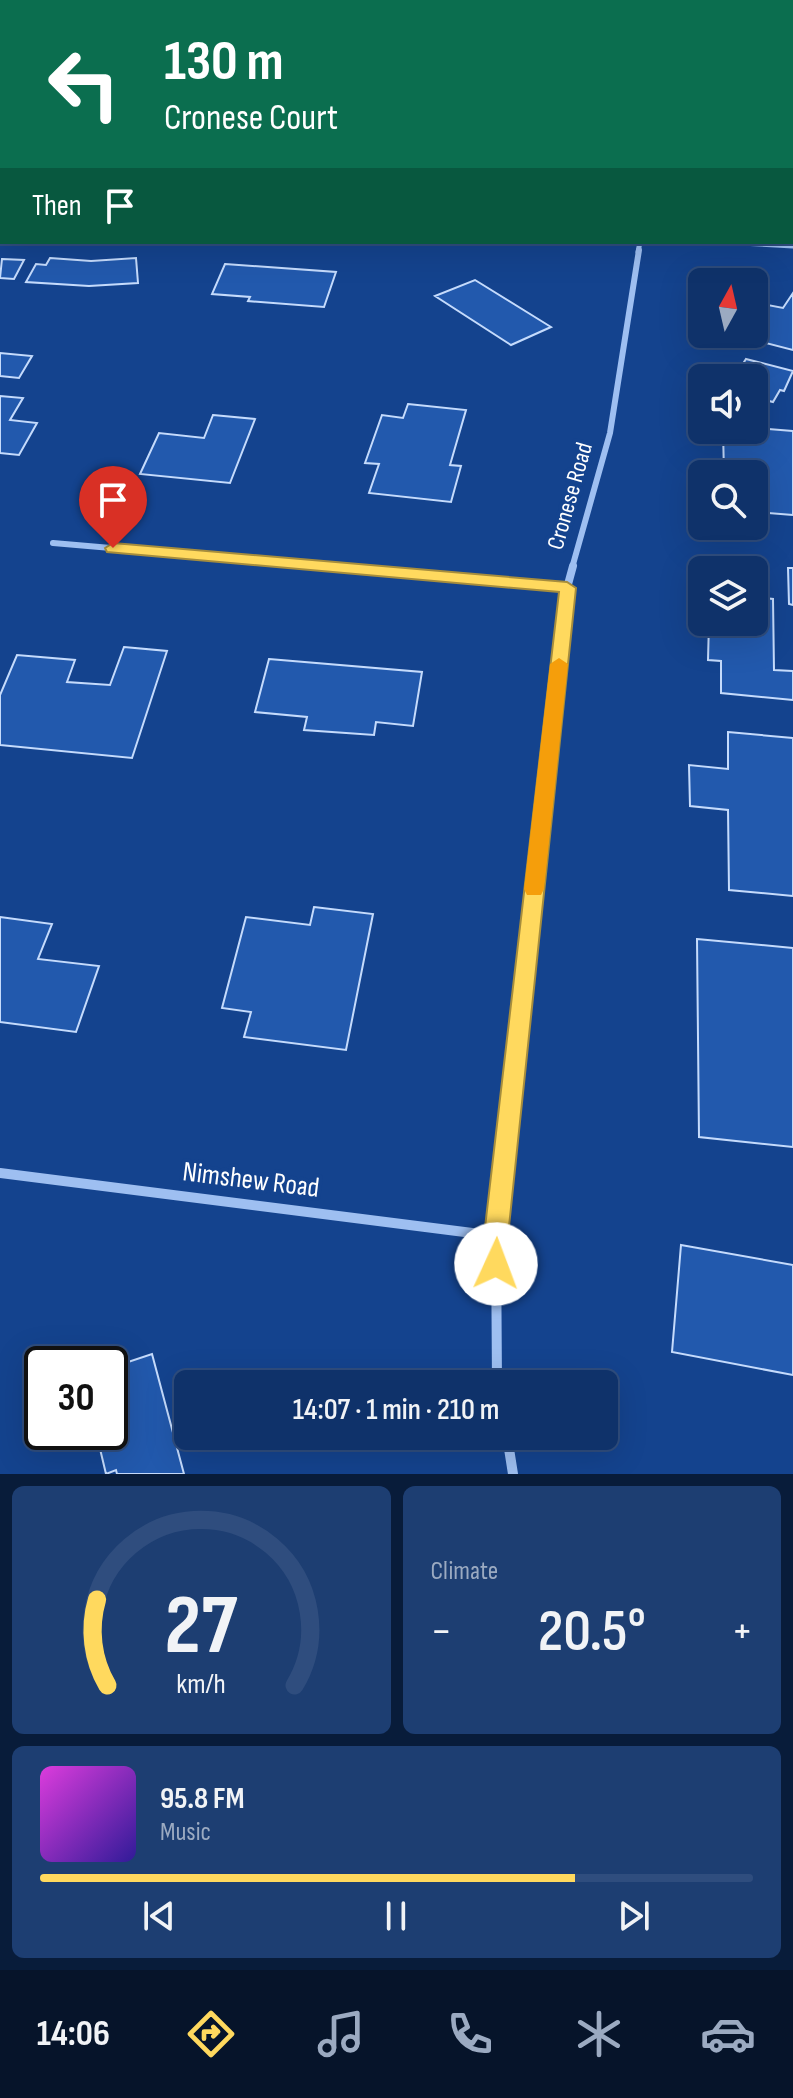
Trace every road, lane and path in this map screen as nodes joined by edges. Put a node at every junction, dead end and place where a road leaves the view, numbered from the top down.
1 (640, 244) edge
2 (758, 244) edge
3 (793, 246) edge
4 (53, 543) dead end
5 (567, 588) junction
6 (0, 1173) edge
7 (496, 1236) junction
8 (497, 1370) edge
9 (509, 1450) edge
10 (513, 1474) edge

1 - 5 street, Cronese Road
2 - 3 street
4 - 5 street
5 - 7 street, Cronese Road
6 - 7 street, Nimshew Road
7 - 8 street, Cronese Road
9 - 10 street

